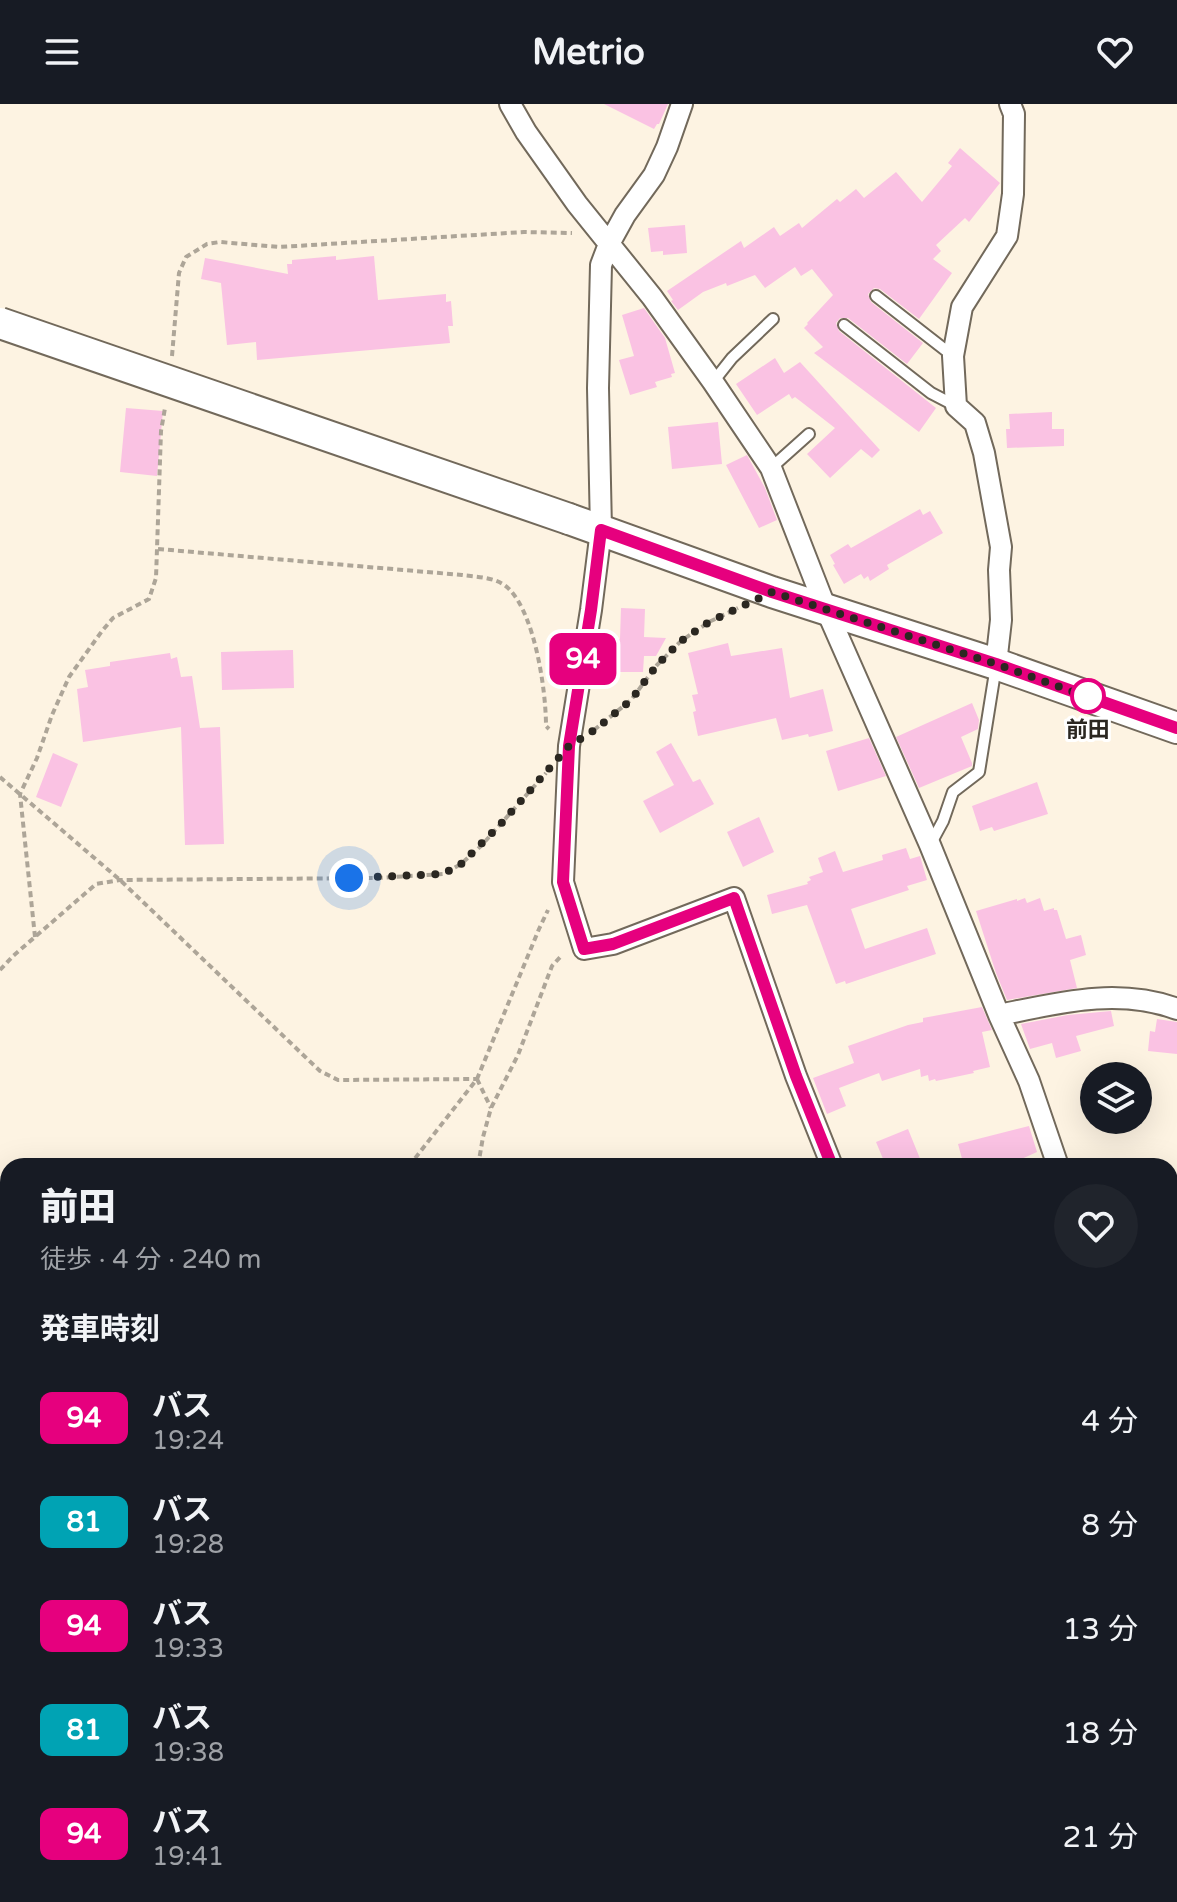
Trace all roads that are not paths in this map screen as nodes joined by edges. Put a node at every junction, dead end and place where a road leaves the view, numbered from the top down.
1 (510, 104) edge
2 (682, 104) edge
3 (1010, 104) edge
4 (605, 239) junction
5 (876, 296) dead end
6 (773, 319) dead end
7 (0, 323) edge
8 (844, 325) dead end
9 (953, 356) junction
10 (713, 382) junction
11 (956, 406) junction
12 (809, 434) dead end
13 (771, 468) junction
14 (601, 530) junction
15 (826, 609) junction
16 (996, 664) junction
17 (1177, 728) edge
18 (930, 845) junction
19 (1177, 1009) edge
20 (999, 1015) junction
21 (829, 1158) edge
22 (1055, 1158) edge

1 - 4 street
2 - 4 street
3 - 9 street
4 - 10 street
4 - 14 street
5 - 9 lane
6 - 10 lane
7 - 14 street, bridge
8 - 11 lane
9 - 11 street
10 - 13 street
11 - 16 street
12 - 13 lane
13 - 15 street
14 - 15 street
14 - 21 street
15 - 16 street
15 - 18 street
16 - 17 street
16 - 18 lane
18 - 20 street
19 - 20 street
20 - 22 street

